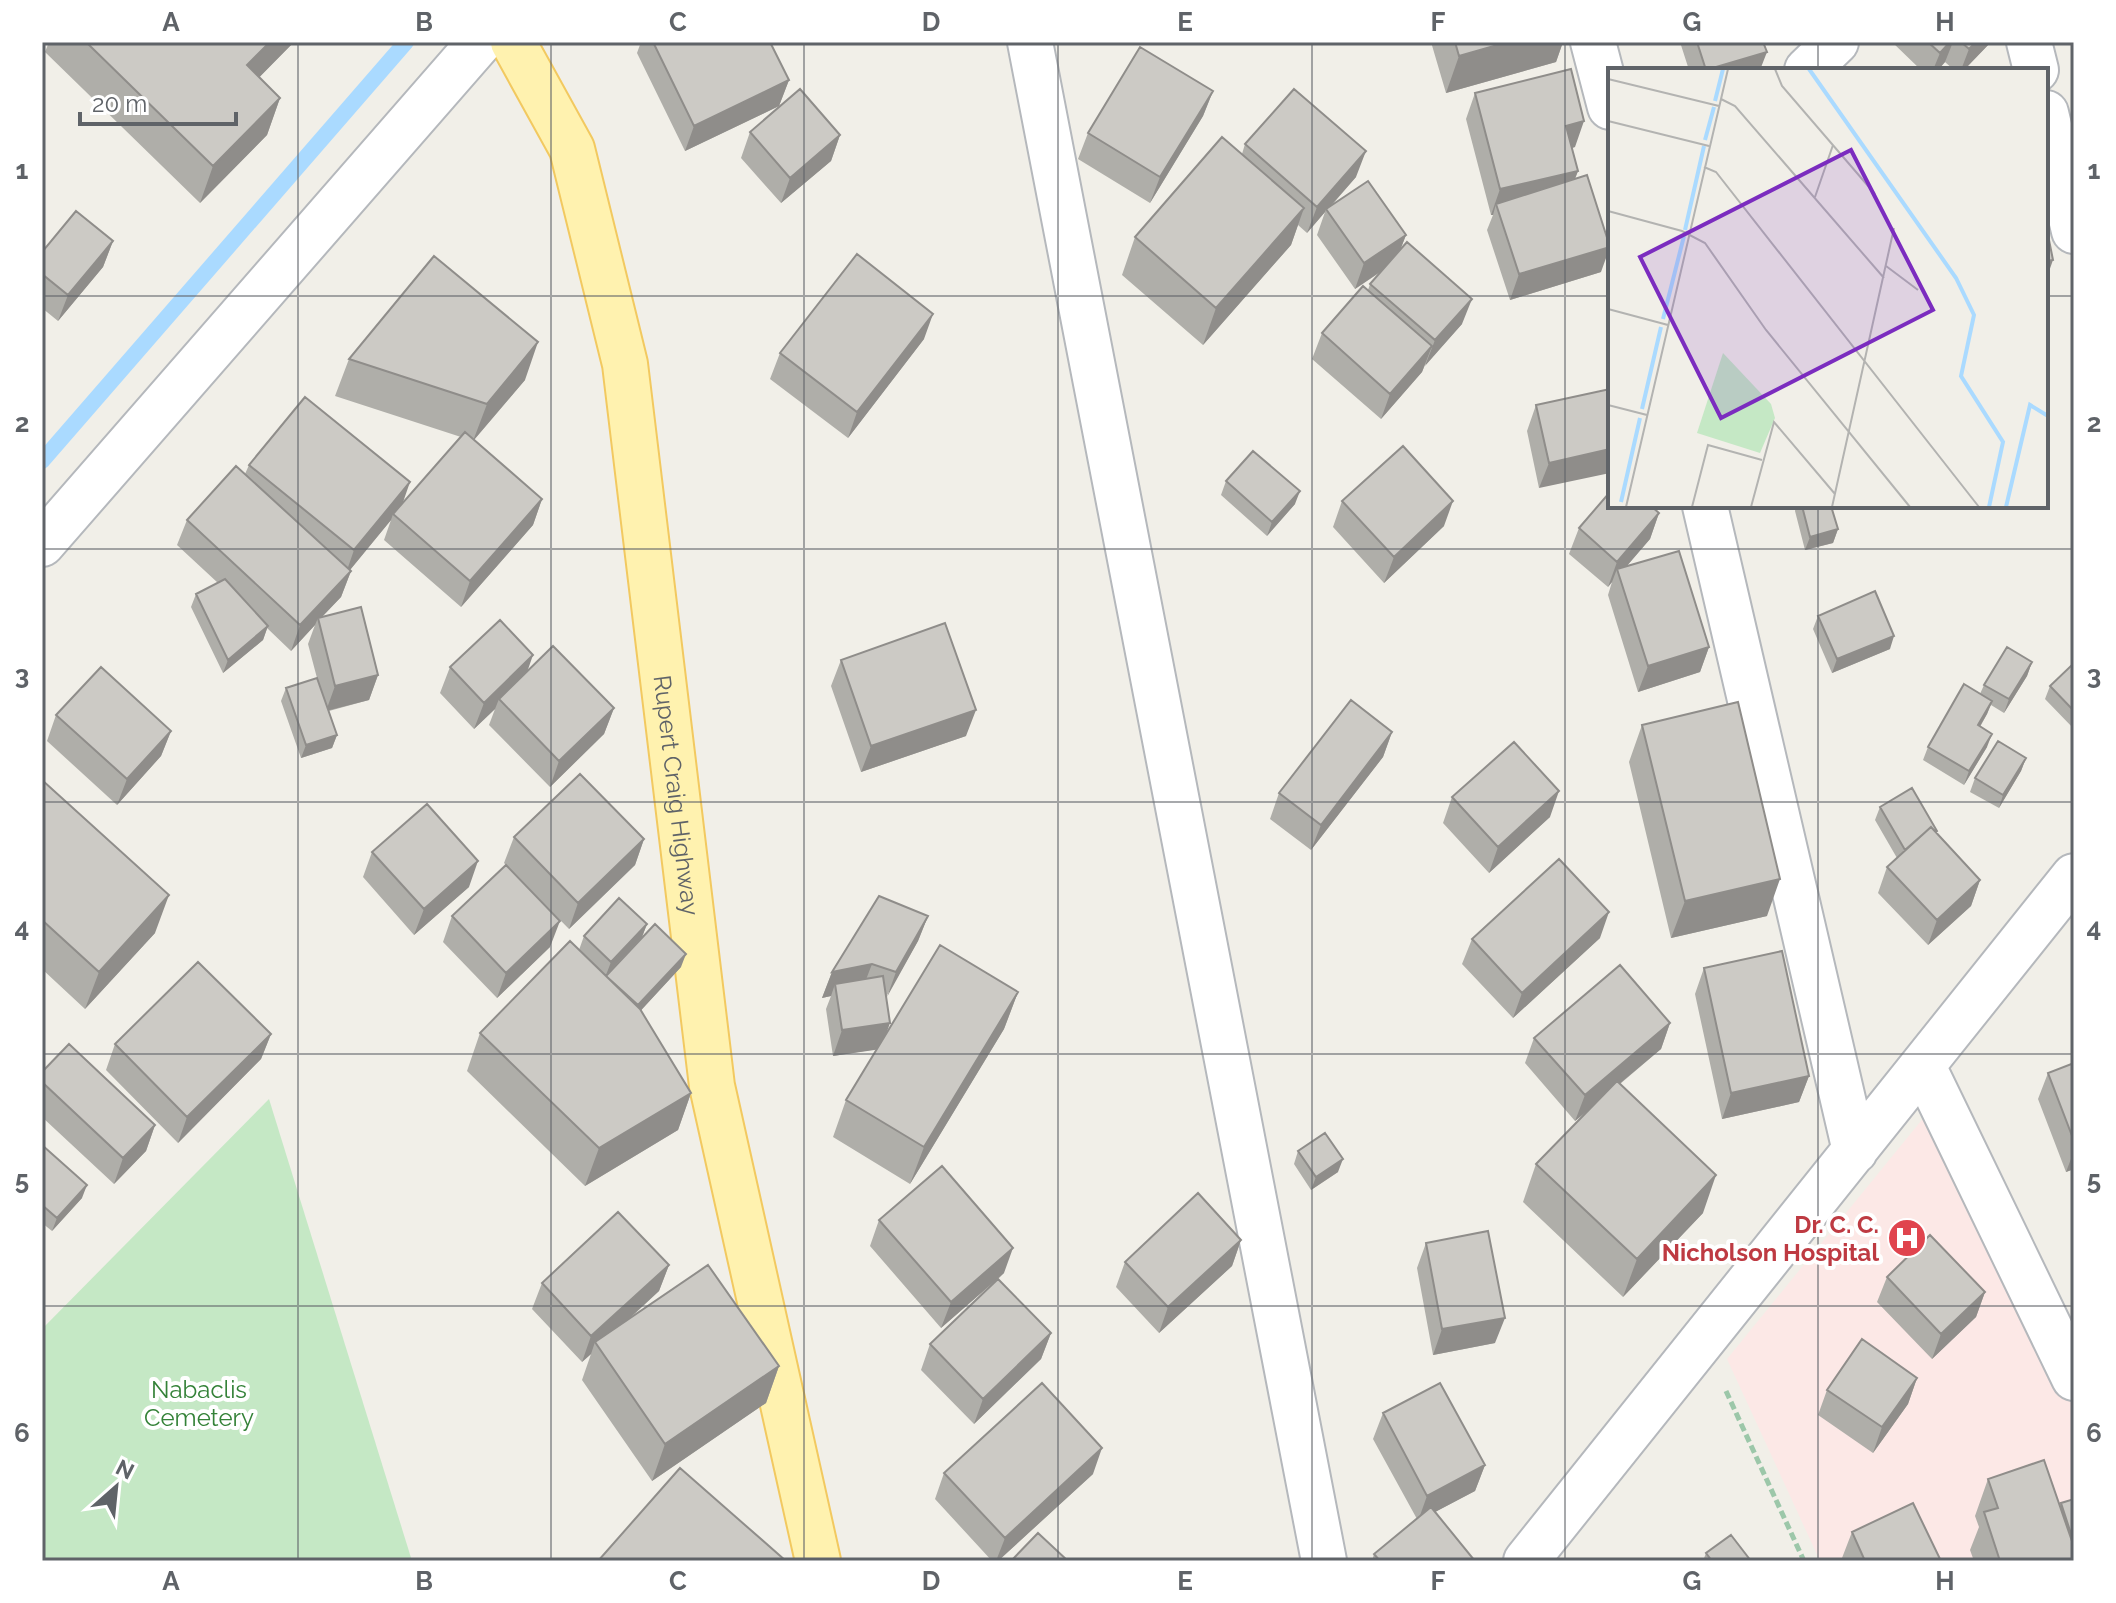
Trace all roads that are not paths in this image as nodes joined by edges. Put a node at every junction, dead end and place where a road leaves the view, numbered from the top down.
1 (480, 42) edge
2 (513, 42) edge
3 (1030, 42) edge
4 (1593, 42) edge
5 (1836, 42) edge
6 (2029, 42) edge
7 (1809, 68) edge
8 (2036, 68) edge
9 (1608, 99) edge
10 (2048, 121) edge
11 (2074, 231) edge
12 (1705, 508) edge
13 (42, 544) edge
14 (2074, 876) edge
15 (1923, 1066) junction
16 (1855, 1151) junction
17 (2074, 1378) edge
18 (818, 1561) edge
19 (1324, 1561) edge
20 (1526, 1561) edge

1 - 13 street
2 - 18 main road, Rupert Craig Highway
3 - 19 street
4 - 9 street
5 - 7 street
6 - 8 street
10 - 11 street
12 - 16 street
14 - 15 street
15 - 16 street
15 - 17 street
16 - 20 street

